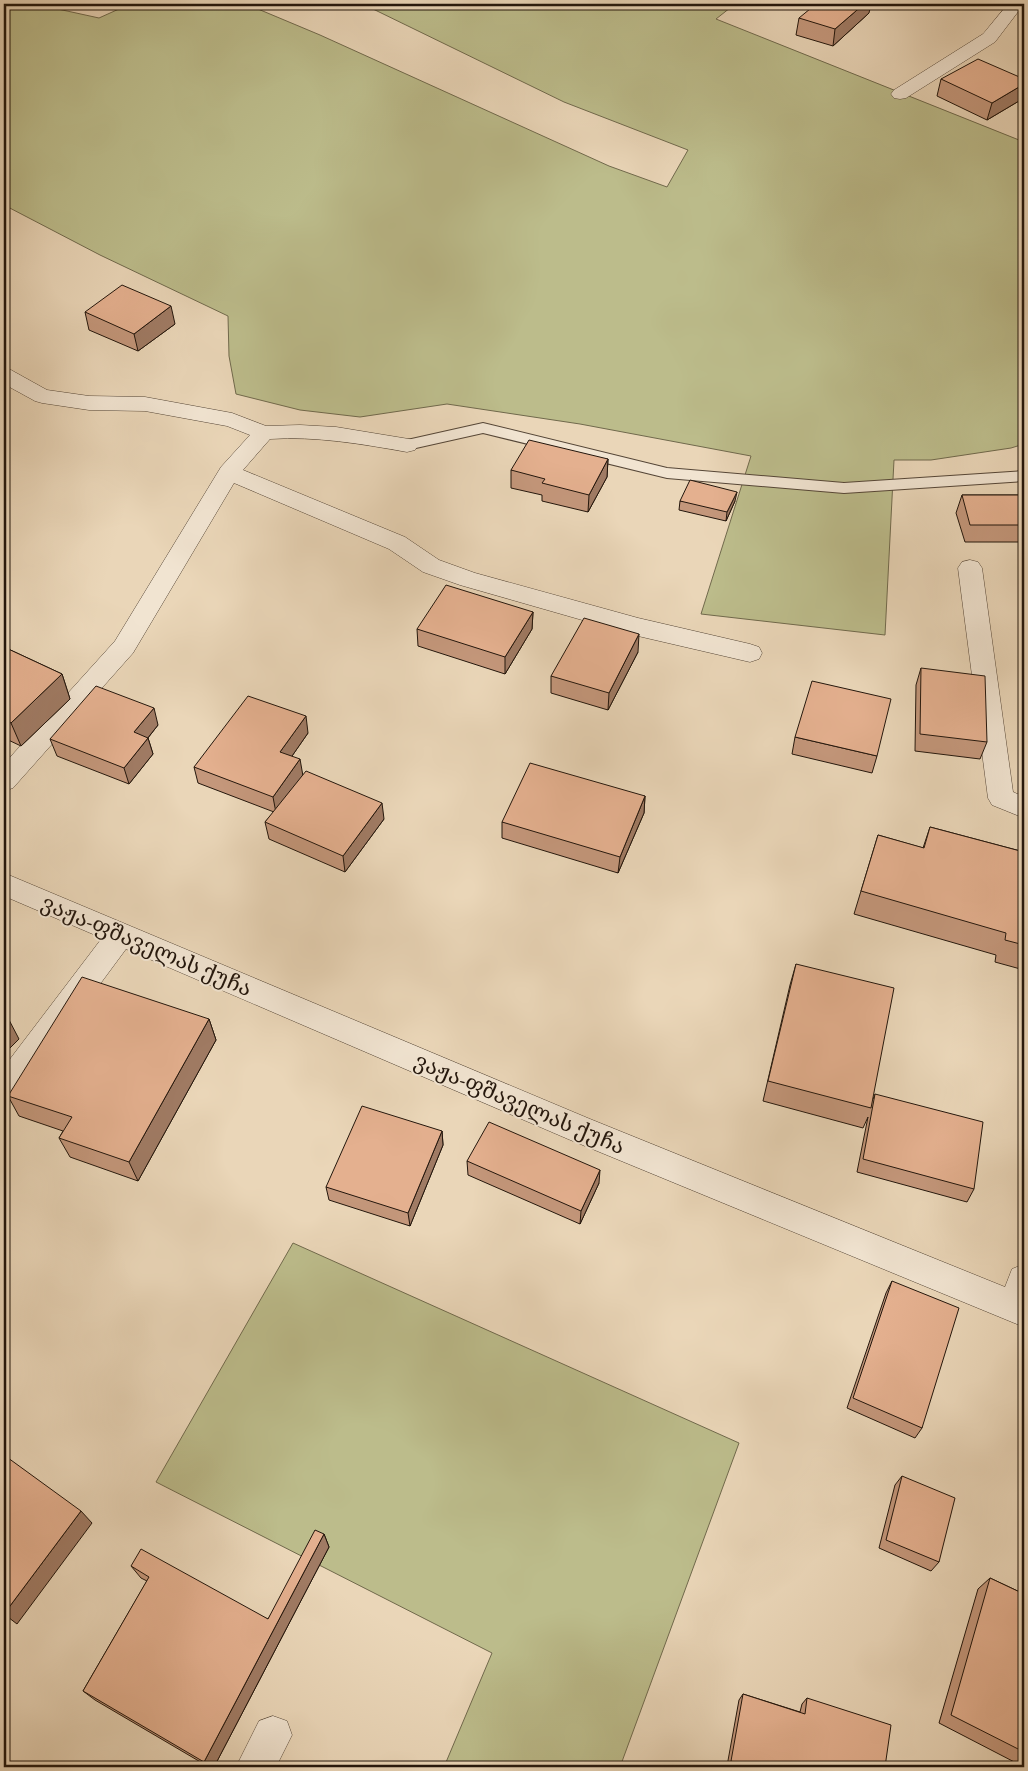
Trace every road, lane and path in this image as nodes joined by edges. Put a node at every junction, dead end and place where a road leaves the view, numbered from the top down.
1 (1016, 4) edge
2 (900, 94) dead end
3 (4, 375) edge
4 (264, 432) junction
5 (407, 445) joint
6 (229, 472) junction
7 (1024, 476) edge
8 (970, 568) dead end
9 (750, 653) dead end
10 (4, 781) edge
11 (1024, 808) edge
12 (4, 884) edge
13 (121, 934) junction
14 (4, 1090) edge
15 (1020, 1299) edge
16 (273, 1735) dead end
17 (255, 1767) edge

1 - 2 street
3 - 4 street
4 - 5 street
4 - 6 street
5 - 7 lane
6 - 9 street
6 - 10 street
8 - 11 street
12 - 13 street, ვაჟა-ფშაველას ქუჩა
13 - 14 street
13 - 15 street, ვაჟა-ფშაველას ქუჩა
16 - 17 street

